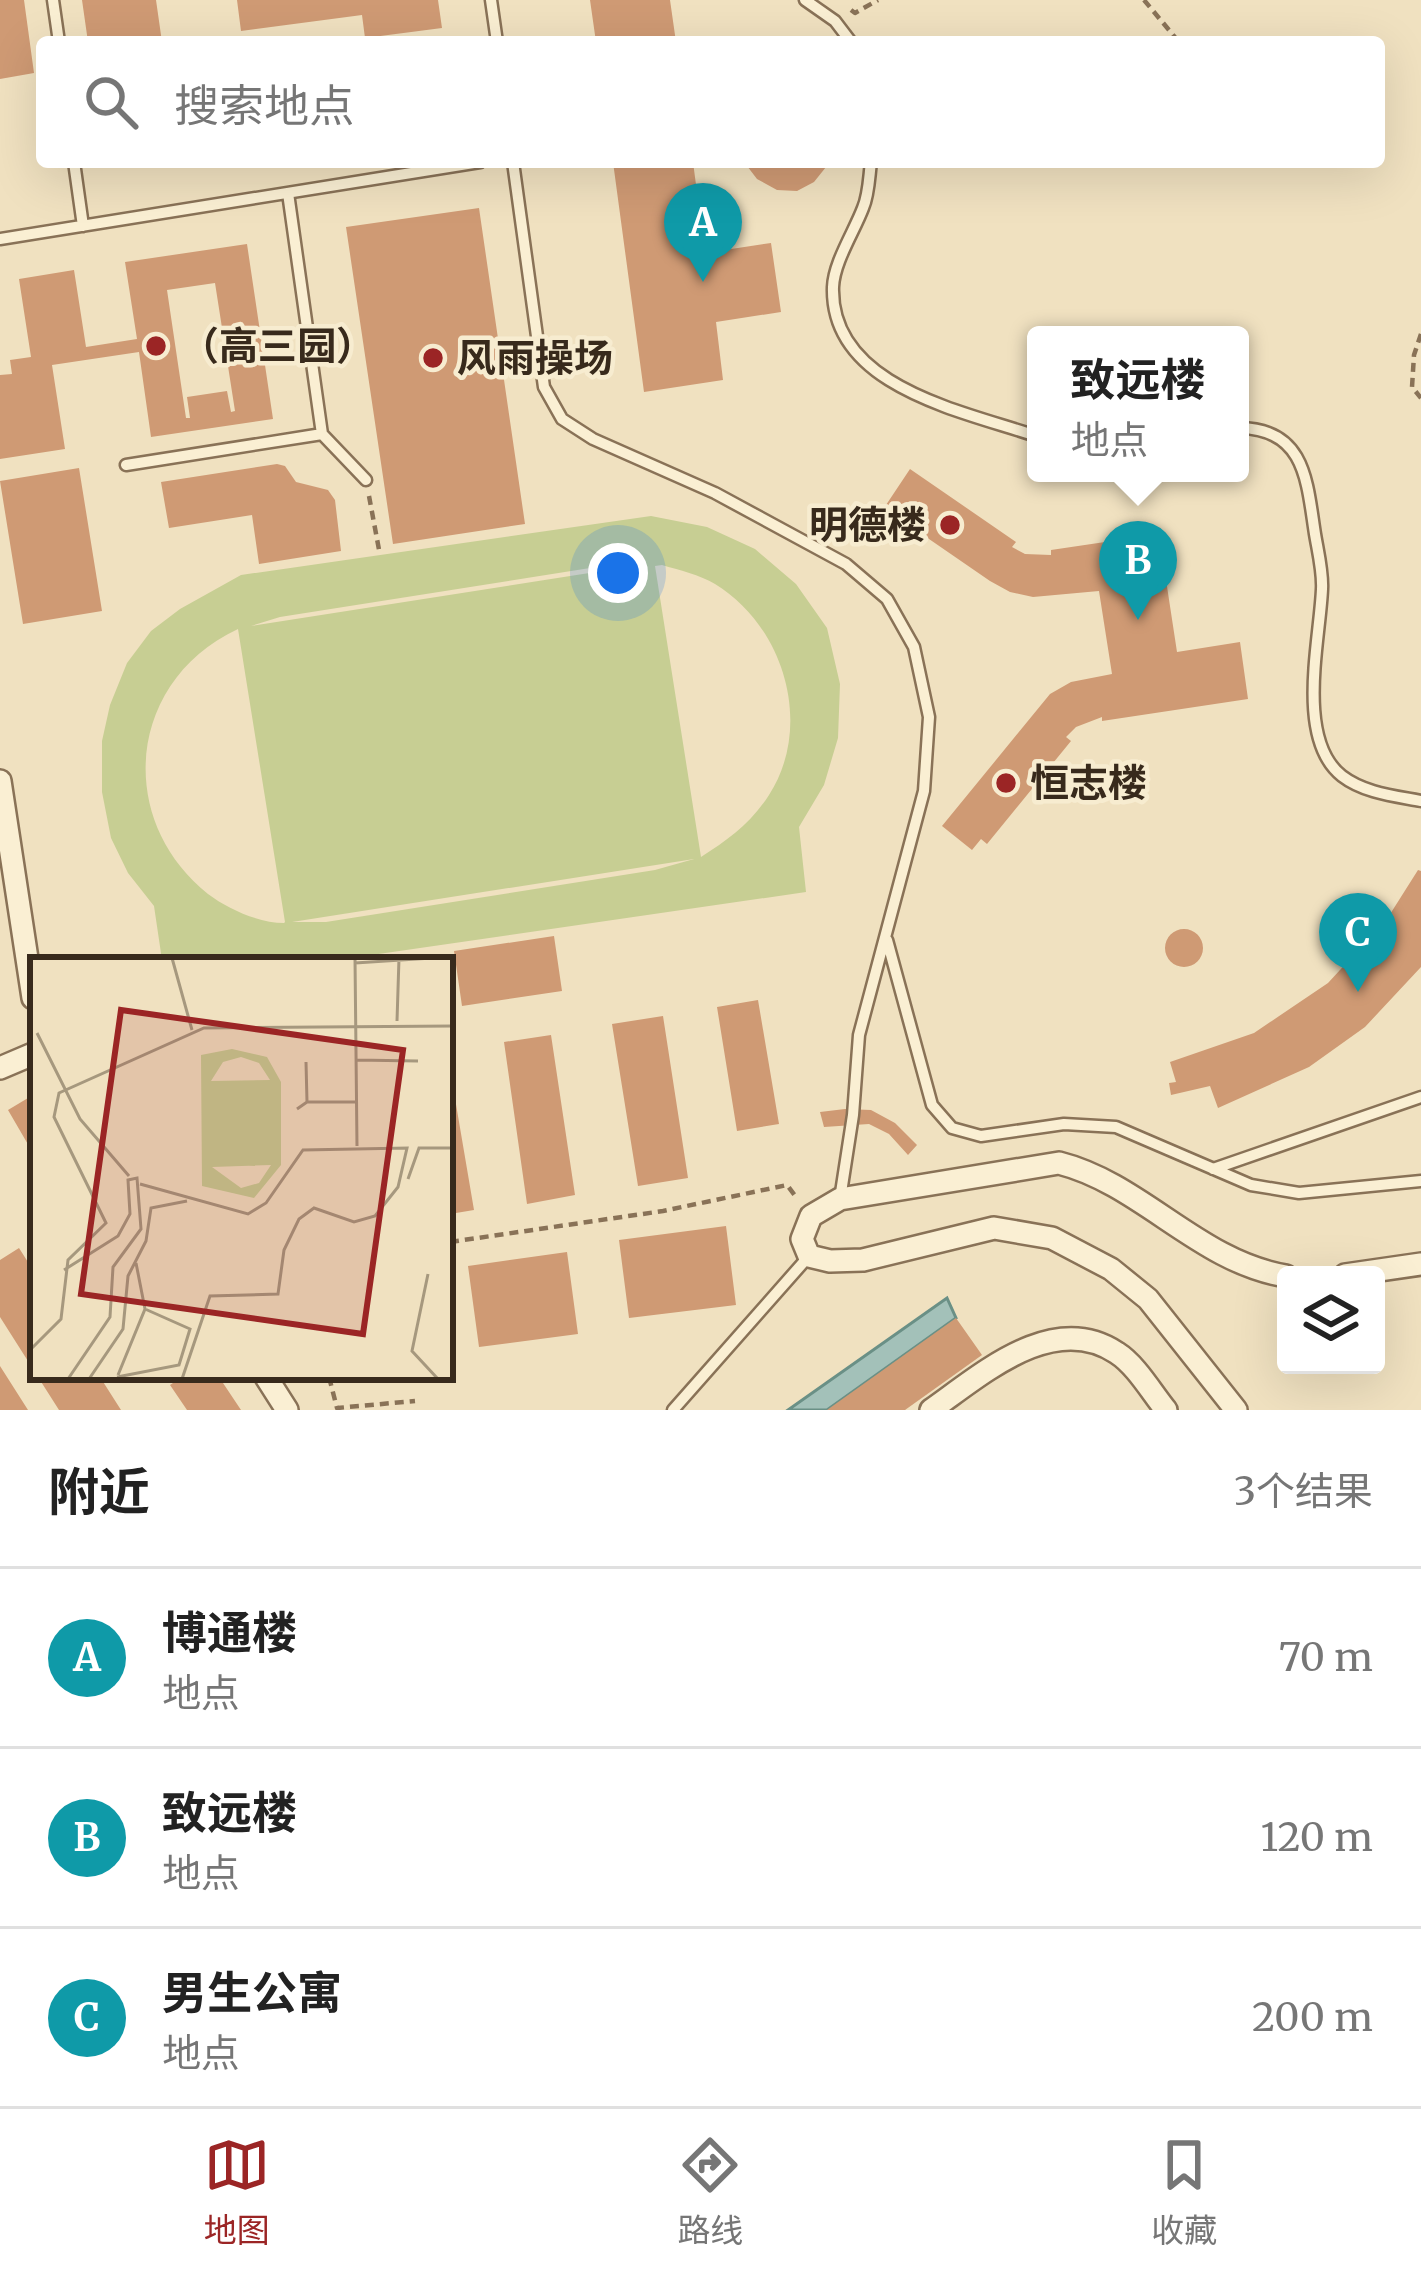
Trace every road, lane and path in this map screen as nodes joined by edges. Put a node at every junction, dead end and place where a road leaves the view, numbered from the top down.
1 (53, 0) edge
2 (491, 0) edge
3 (805, 0) edge
4 (878, 0) edge
5 (1144, 0) edge
6 (855, 13) dead end
7 (58, 36) edge
8 (495, 36) edge
9 (846, 36) edge
10 (1173, 36) edge
11 (75, 168) edge
12 (444, 168) edge
13 (514, 168) edge
14 (870, 168) edge
15 (288, 193) junction
16 (82, 226) junction
17 (0, 239) edge
18 (1421, 334) edge
19 (1421, 398) edge
20 (1249, 429) edge
21 (1027, 433) edge
22 (322, 434) junction
23 (126, 465) dead end
24 (366, 480) joint
25 (380, 555) dead end
26 (0, 781) edge
27 (1421, 801) edge
28 (886, 937) junction
29 (30, 978) edge
30 (30, 1055) edge
31 (0, 1068) edge
32 (1421, 1097) edge
33 (1213, 1169) junction
34 (1421, 1181) edge
35 (840, 1199) junction
36 (811, 1216) junction
37 (453, 1242) edge
38 (809, 1256) junction
39 (1421, 1264) edge
40 (1385, 1269) edge
41 (1277, 1274) edge
42 (268, 1380) edge
43 (416, 1402) dead end
44 (336, 1409) edge
45 (287, 1410) edge
46 (673, 1410) edge
47 (931, 1410) edge
48 (1166, 1410) edge
49 (1236, 1410) edge

1 - 7 lane
2 - 8 lane
3 - 9 lane
4 - 6 path
5 - 10 path
11 - 16 lane
12 - 15 lane
13 - 28 lane
14 - 21 lane
15 - 16 lane
15 - 22 lane
16 - 17 lane
18 - 19 path
20 - 27 lane
22 - 23 lane
22 - 24 lane
24 - 25 path
26 - 29 street
28 - 33 lane
28 - 35 lane
30 - 31 street
32 - 33 lane
33 - 34 lane
35 - 36 street
35 - 41 street
36 - 37 path
36 - 38 street
38 - 46 lane
38 - 49 street
39 - 40 street
42 - 45 street
43 - 44 path
47 - 48 street

